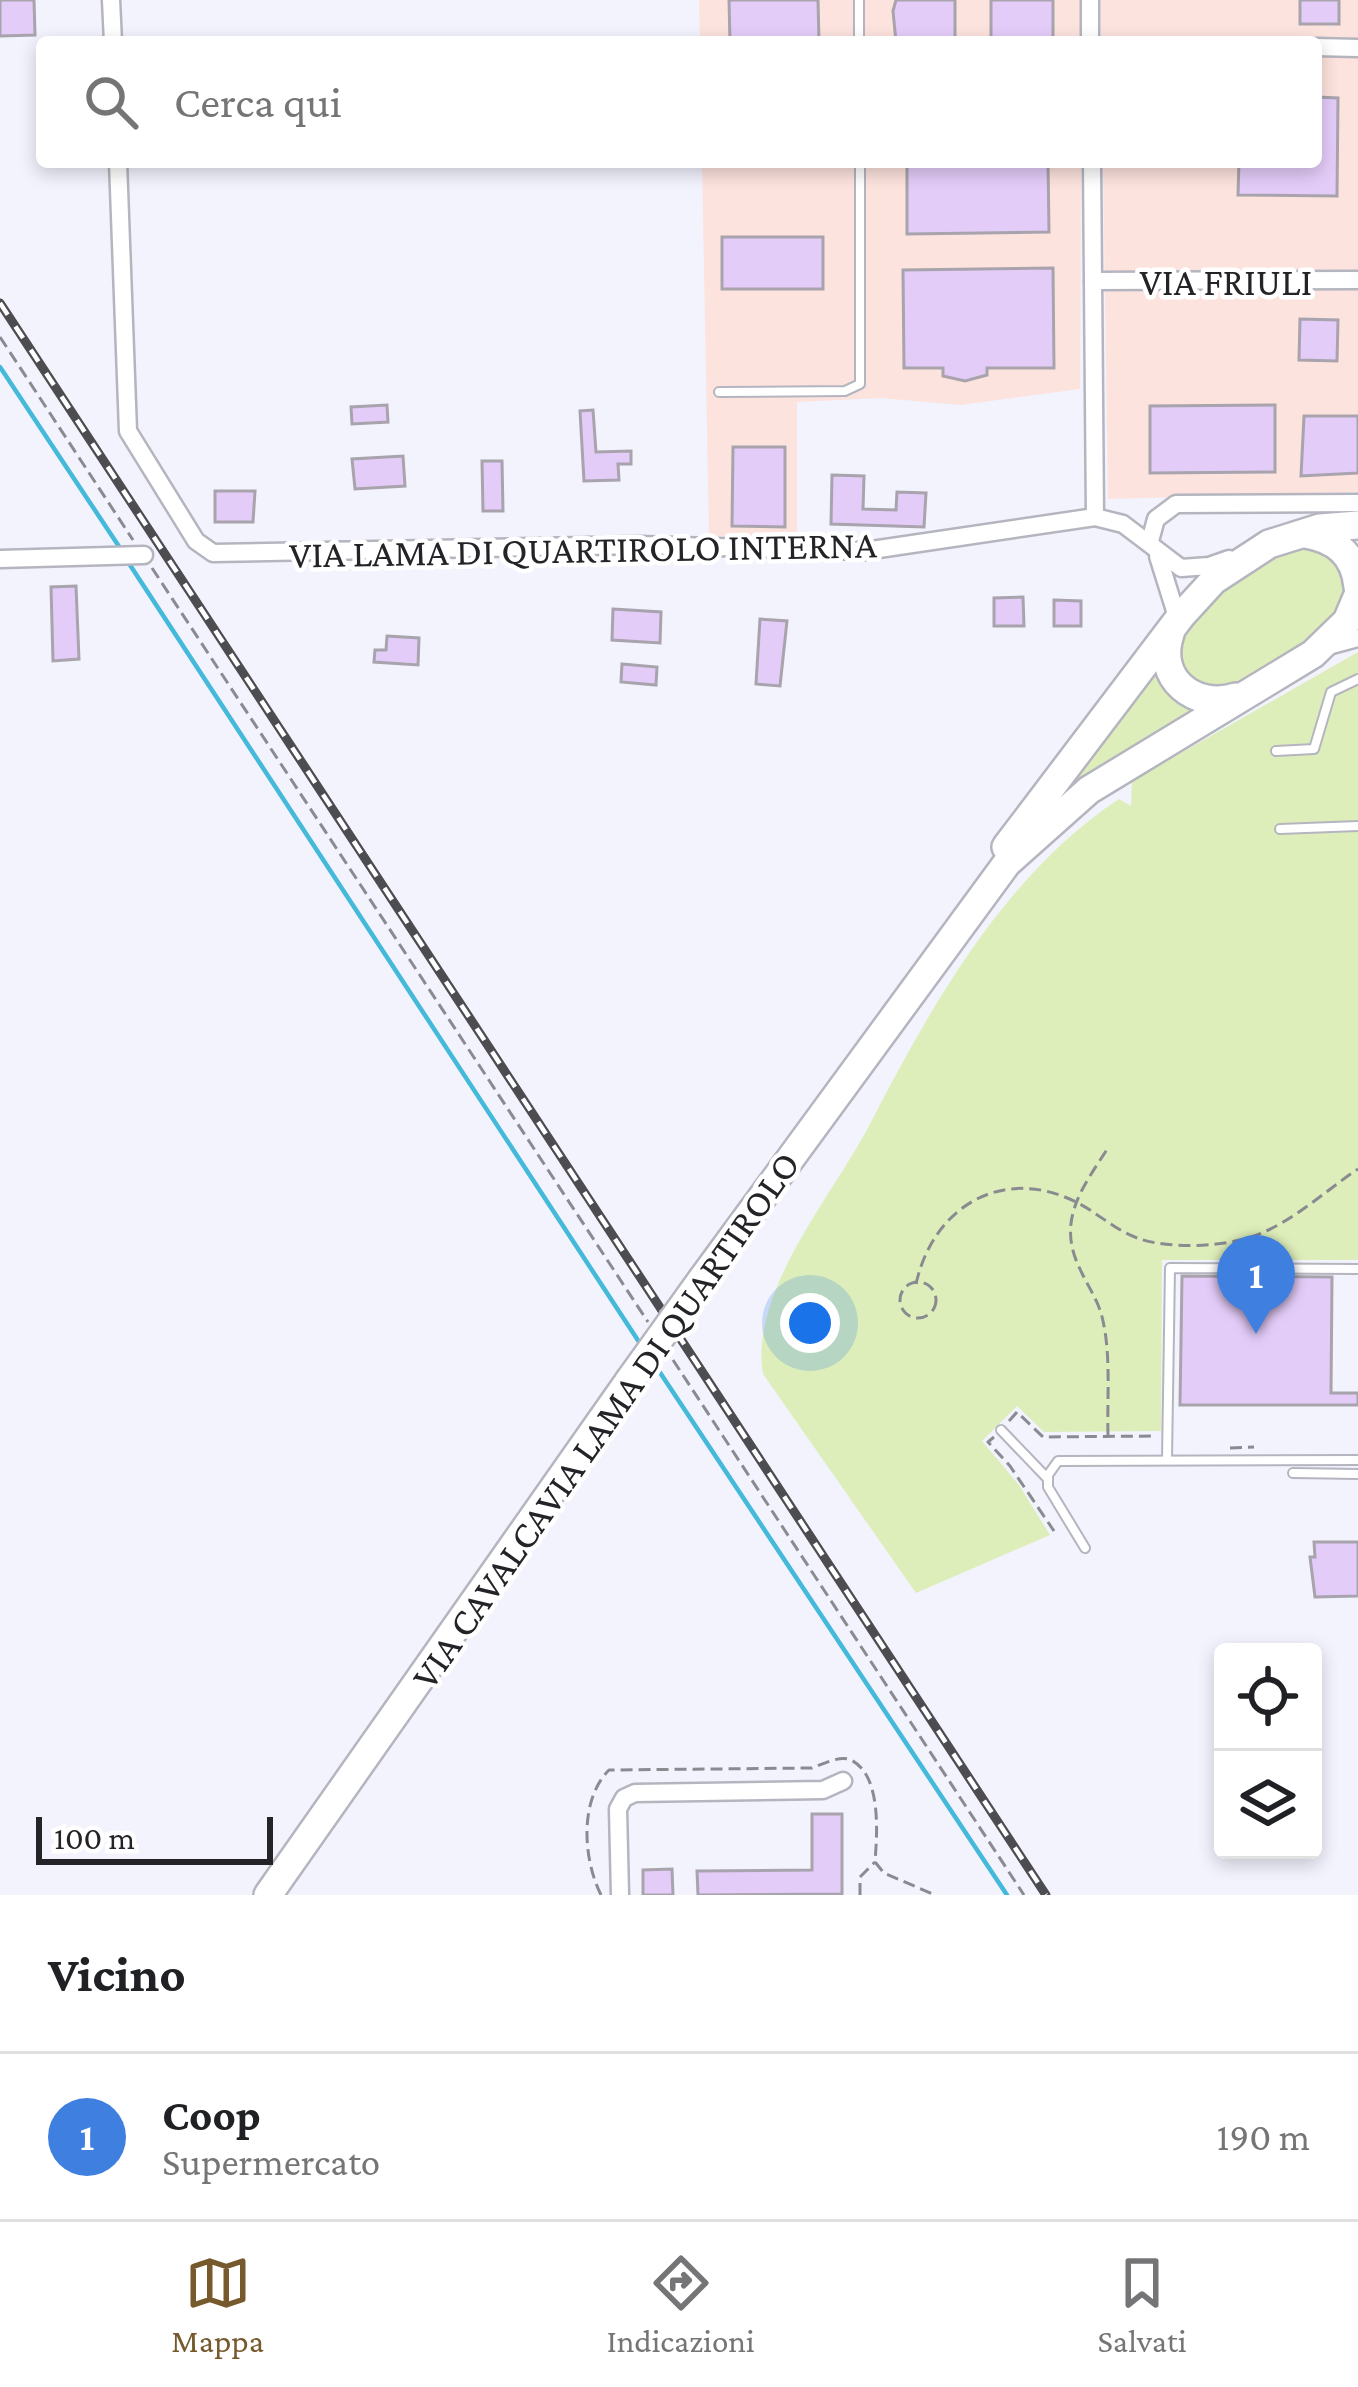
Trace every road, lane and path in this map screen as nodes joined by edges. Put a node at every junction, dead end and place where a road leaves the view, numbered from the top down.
1 (111, 0) edge
2 (859, 0) edge
3 (1090, 0) edge
4 (113, 36) edge
5 (860, 36) edge
6 (1090, 36) edge
7 (1322, 47) edge
8 (1358, 48) edge
9 (118, 168) edge
10 (860, 168) edge
11 (1092, 168) edge
12 (1358, 280) edge
13 (1093, 281) junction
14 (0, 337) edge
15 (719, 392) dead end
16 (1358, 503) edge
17 (1095, 517) junction
18 (1358, 525) edge
19 (1301, 534) junction
20 (1358, 536) edge
21 (1153, 546) junction
22 (1255, 550) junction
23 (144, 556) junction
24 (0, 559) edge
25 (1358, 591) edge
26 (1176, 622) junction
27 (1358, 628) edge
28 (1358, 638) edge
29 (1320, 650) junction
30 (1358, 679) edge
31 (1245, 693) junction
32 (1276, 751) dead end
33 (1358, 826) edge
34 (1280, 829) dead end
35 (943, 946) junction
36 (1108, 1148) dead end
37 (1358, 1169) edge
38 (1074, 1201) junction
39 (1358, 1269) edge
40 (916, 1283) junction
41 (656, 1335) dead end
42 (670, 1355) dead end
43 (1000, 1430) dead end
44 (1108, 1436) dead end
45 (1167, 1460) junction
46 (1358, 1460) edge
47 (1293, 1473) dead end
48 (1358, 1474) edge
49 (1048, 1479) junction
50 (1085, 1548) dead end
51 (843, 1781) dead end
52 (875, 1862) dead end
53 (268, 1895) edge
54 (620, 1895) edge
55 (860, 1895) edge
56 (1024, 1895) edge

1 - 4 street
2 - 5 lane
3 - 6 street
7 - 8 street
9 - 17 street, VIA LAMA DI QUARTIROLO INTERNA
10 - 15 lane
11 - 13 street
12 - 13 street, VIA FRIULI
13 - 17 street
14 - 23 path
16 - 21 street
17 - 21 street
18 - 19 main road
19 - 20 street
19 - 22 main road, VIA CAVALCAVIA LAMA DI QUARTIROLO
19 - 25 main road, VIA CAVALCAVIA LAMA DI QUARTIROLO
21 - 22 street
21 - 26 street
22 - 26 main road, VIA CAVALCAVIA LAMA DI QUARTIROLO
23 - 24 street
23 - 41 path
25 - 29 main road, VIA CAVALCAVIA LAMA DI QUARTIROLO
26 - 31 main road
26 - 35 main road, VIA CAVALCAVIA LAMA DI QUARTIROLO
27 - 29 main road
28 - 29 street
29 - 31 main road, VIA CAVALCAVIA LAMA DI QUARTIROLO
30 - 32 lane
31 - 35 main road, VIA CAVALCAVIA LAMA DI QUARTIROLO
33 - 34 lane
35 - 53 main road, VIA CAVALCAVIA LAMA DI QUARTIROLO, bridge
36 - 38 path
37 - 38 path
38 - 40 path
38 - 44 path
39 - 45 lane
40 - 40 path
42 - 56 path
43 - 49 lane
45 - 46 lane
45 - 49 lane
47 - 48 lane
49 - 50 lane
51 - 54 street
52 - 55 path

